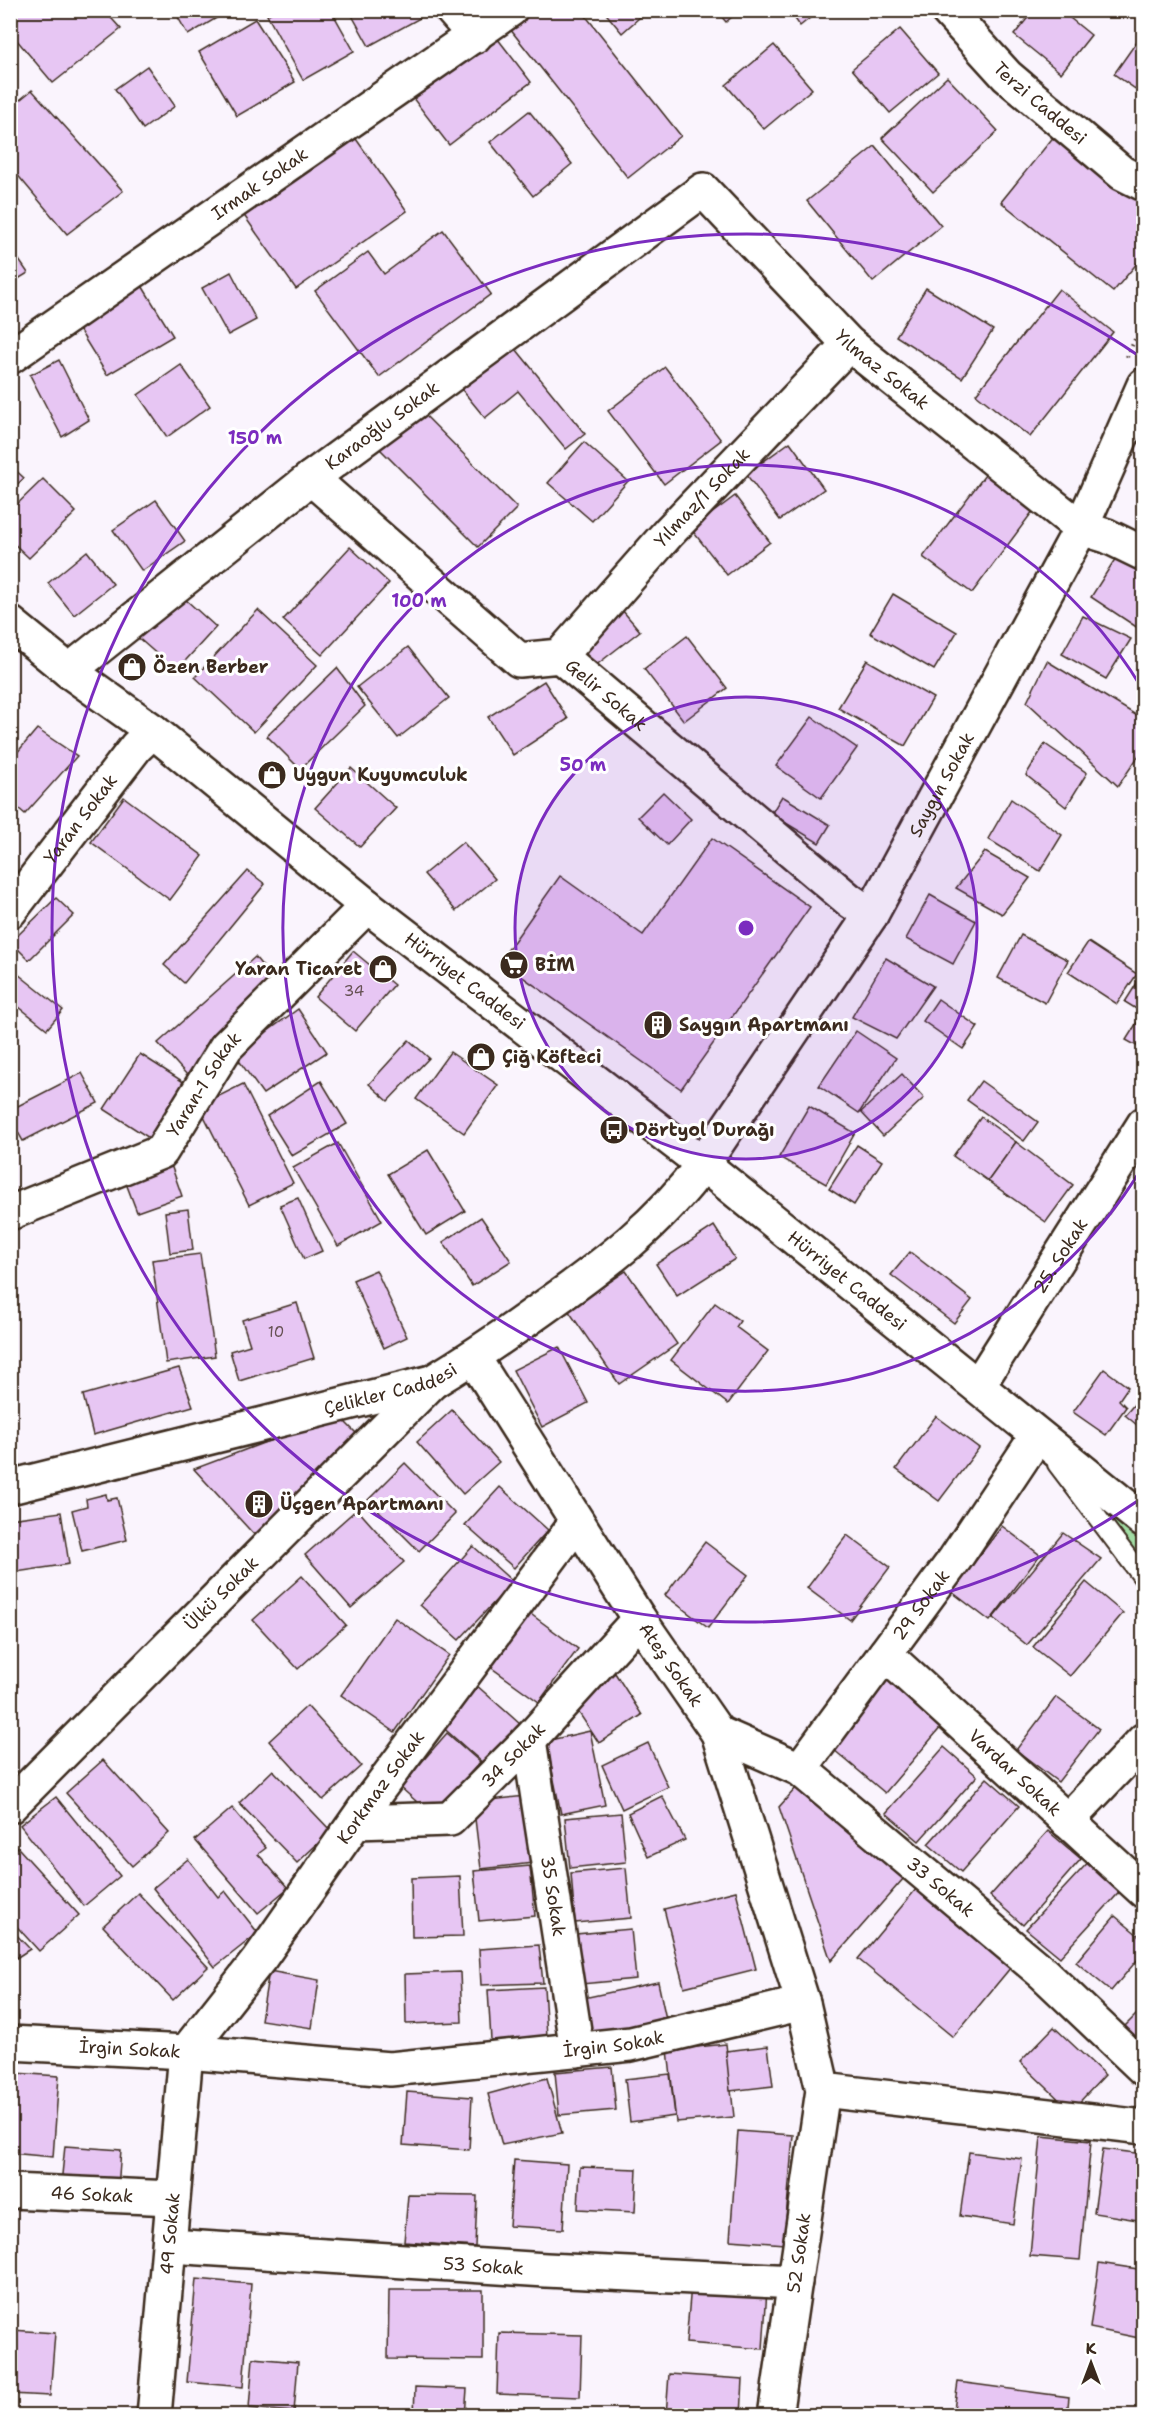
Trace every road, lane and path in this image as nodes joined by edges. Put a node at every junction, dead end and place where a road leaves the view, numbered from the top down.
1 (452, 10) edge
2 (510, 10) edge
3 (948, 10) edge
4 (475, 36) junction
5 (1143, 184) edge
6 (703, 190) joint
7 (849, 344) junction
8 (10, 357) edge
9 (1143, 385) edge
10 (311, 478) junction
11 (1082, 528) junction
12 (1143, 554) edge
13 (10, 623) edge
14 (560, 656) junction
15 (69, 671) junction
16 (153, 731) junction
17 (367, 906) junction
18 (10, 911) edge
19 (871, 915) junction
20 (1143, 1124) edge
21 (704, 1164) junction
22 (10, 1213) edge
23 (473, 1357) junction
24 (432, 1382) junction
25 (978, 1386) junction
26 (1036, 1437) junction
27 (10, 1487) edge
28 (1143, 1521) edge
29 (577, 1522) junction
30 (1143, 1579) edge
31 (639, 1619) junction
32 (885, 1654) junction
33 (718, 1733) junction
34 (529, 1740) junction
35 (1143, 1740) edge
36 (800, 1769) junction
37 (10, 1806) edge
38 (1067, 1821) junction
39 (356, 1822) junction
40 (1143, 1891) edge
41 (803, 2003) junction
42 (10, 2043) edge
43 (577, 2050) junction
44 (186, 2052) junction
45 (1143, 2069) edge
46 (822, 2090) junction
47 (1143, 2127) edge
48 (10, 2191) edge
49 (173, 2198) junction
50 (170, 2246) junction
51 (795, 2282) junction
52 (154, 2415) edge
53 (776, 2415) edge

1 - 4 street
2 - 4 street, Irmak Sokak
3 - 5 street, Terzi Caddesi
4 - 8 street, Irmak Sokak
6 - 7 street, Yılmaz Sokak
6 - 10 street, Karaoğlu Sokak
7 - 11 street, Yılmaz Sokak
7 - 14 street, Yılmaz/1 Sokak
9 - 11 street, Saygın Sokak
10 - 14 street, Gelir Sokak
10 - 15 street, Karaoğlu Sokak
11 - 12 street, Yılmaz Sokak
11 - 19 street, Saygın Sokak
13 - 15 street, Hürriyet Caddesi
14 - 19 street, Gelir Sokak
15 - 16 street, Hürriyet Caddesi
16 - 17 street, Hürriyet Caddesi
16 - 18 street, Yaran Sokak
17 - 21 street, Hürriyet Caddesi
17 - 22 street, Yaran-1 Sokak
19 - 21 street, Saygın Sokak
20 - 25 street, 25. Sokak
21 - 23 street, Çelikler Caddesi
21 - 25 street, Hürriyet Caddesi
23 - 24 street, Çelikler Caddesi
23 - 29 street, Ateş Sokak
24 - 27 street, Çelikler Caddesi
24 - 37 street, Ülkü Sokak
25 - 26 street, Hürriyet Caddesi
26 - 28 street, Hürriyet Caddesi
26 - 30 lane
26 - 32 street, 29 Sokak
29 - 31 street, Ateş Sokak
29 - 39 street, Korkmaz Sokak
31 - 33 street, Ateş Sokak
31 - 34 street, 34 Sokak
32 - 36 street, 29 Sokak
32 - 38 street, Vardar Sokak
33 - 36 street, 33 Sokak
33 - 41 street, Ateş Sokak
34 - 39 street, 34 Sokak
34 - 43 street, 35 Sokak
35 - 38 street
36 - 45 street, 33 Sokak
38 - 40 street, Vardar Sokak
39 - 44 street, Korkmaz Sokak
41 - 43 street, İrgin Sokak
41 - 46 street
42 - 44 street, İrgin Sokak
43 - 44 street, İrgin Sokak
44 - 49 street, 49 Sokak
46 - 47 street
46 - 51 street, 52 Sokak
48 - 49 street, 46 Sokak
49 - 50 street, 49 Sokak
50 - 51 street, 53 Sokak
50 - 52 street, 49 Sokak
51 - 53 street, 52 Sokak

